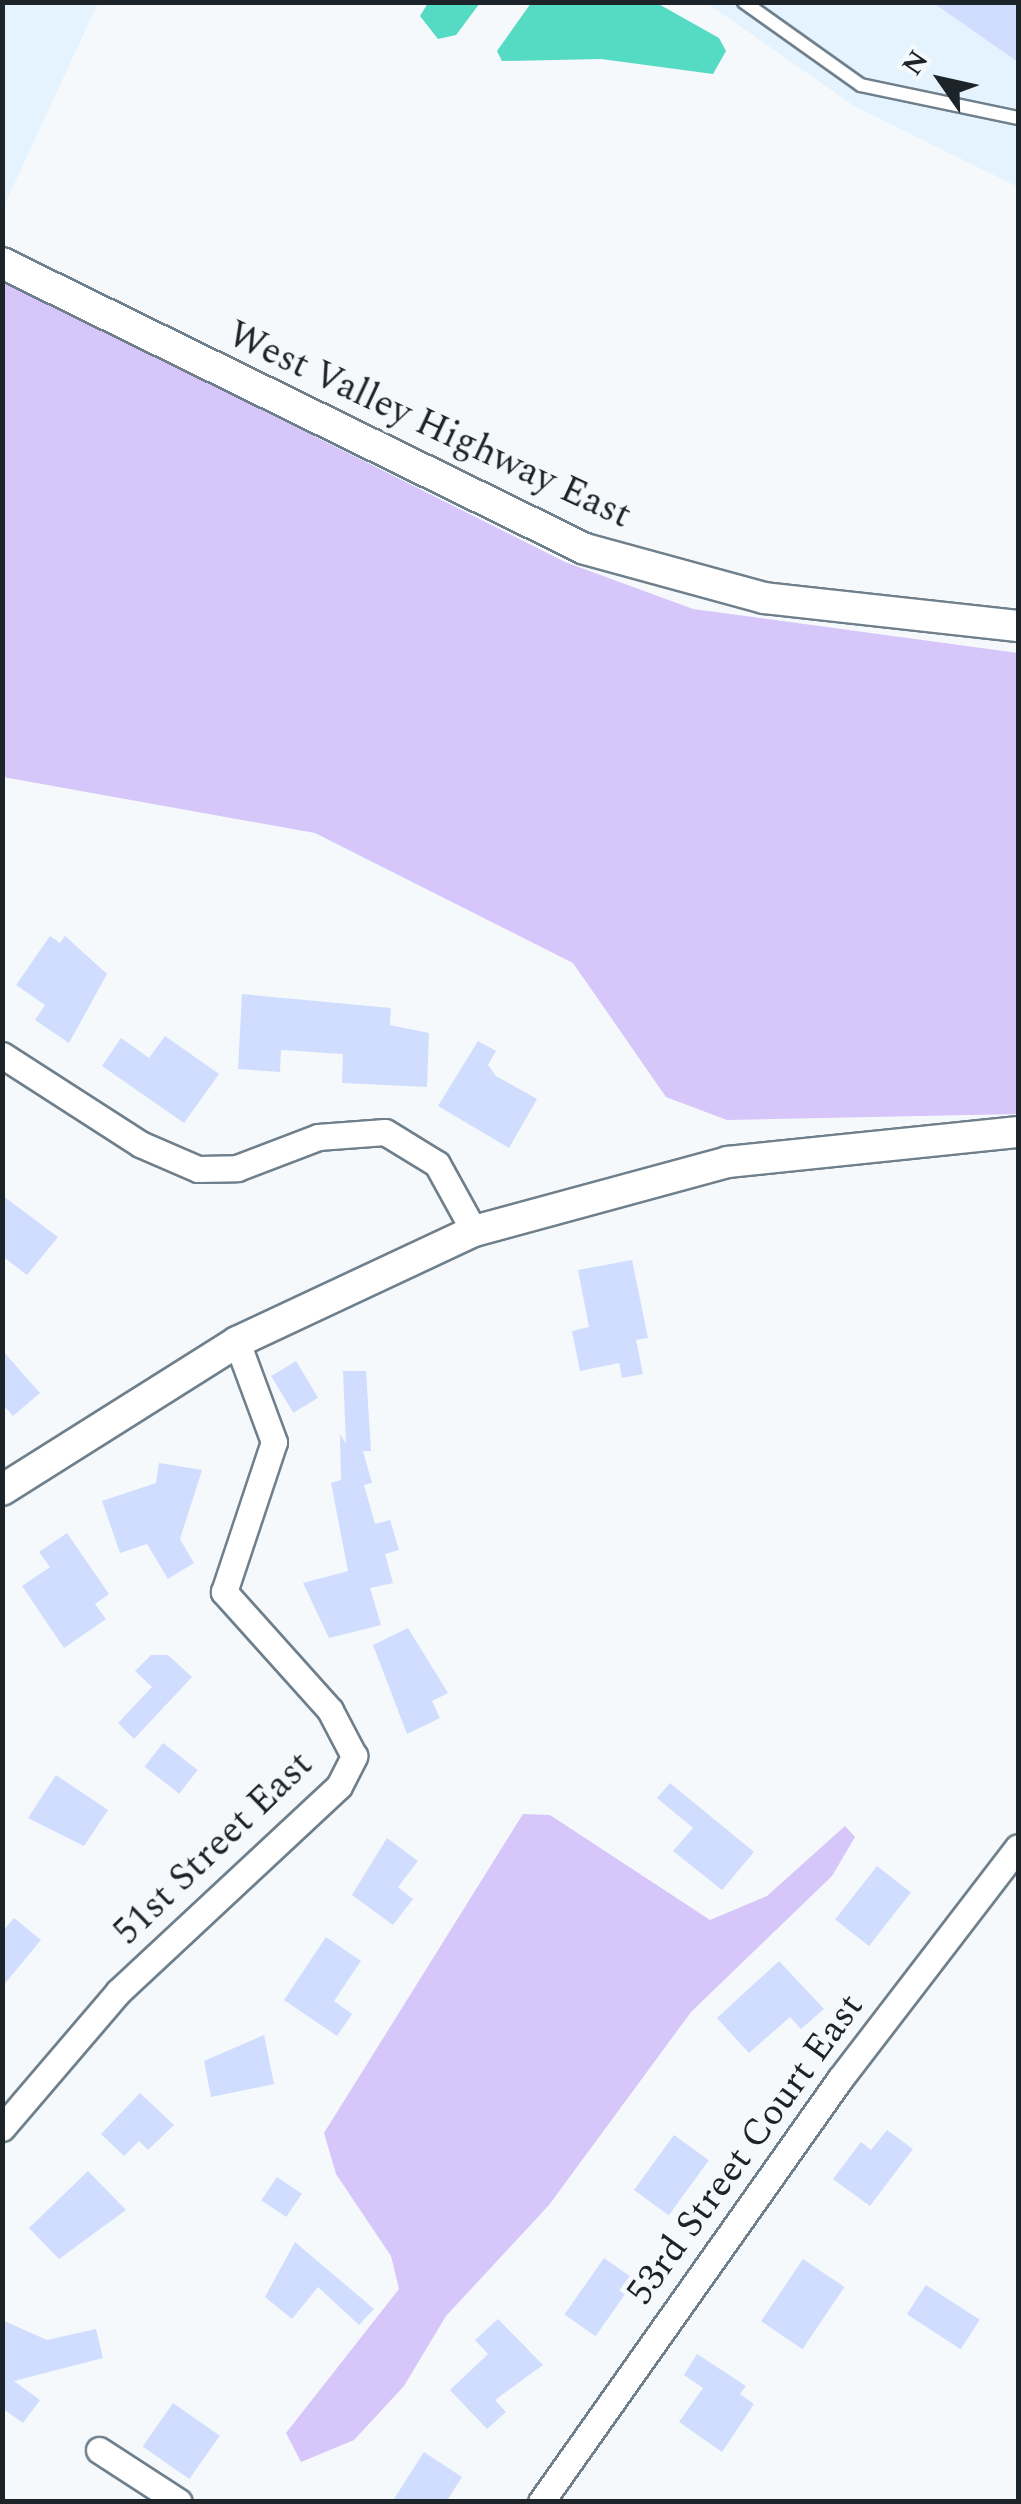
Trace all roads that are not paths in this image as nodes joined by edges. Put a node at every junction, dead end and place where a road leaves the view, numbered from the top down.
1 (744, 2) edge
2 (1018, 118) edge
3 (2, 263) edge
4 (1018, 626) edge
5 (2, 1055) edge
6 (1018, 1132) edge
7 (474, 1230) junction
8 (237, 1342) junction
9 (2, 1490) edge
10 (1018, 1847) edge
11 (2, 2128) edge
12 (99, 2450) dead end
13 (179, 2502) edge
14 (541, 2502) edge

1 - 2 lane
3 - 4 street, West Valley Highway East
5 - 7 street
6 - 7 street
7 - 8 street
8 - 9 street
8 - 11 street, 51st Street East
10 - 14 street, 53rd Street Court East
12 - 13 street

